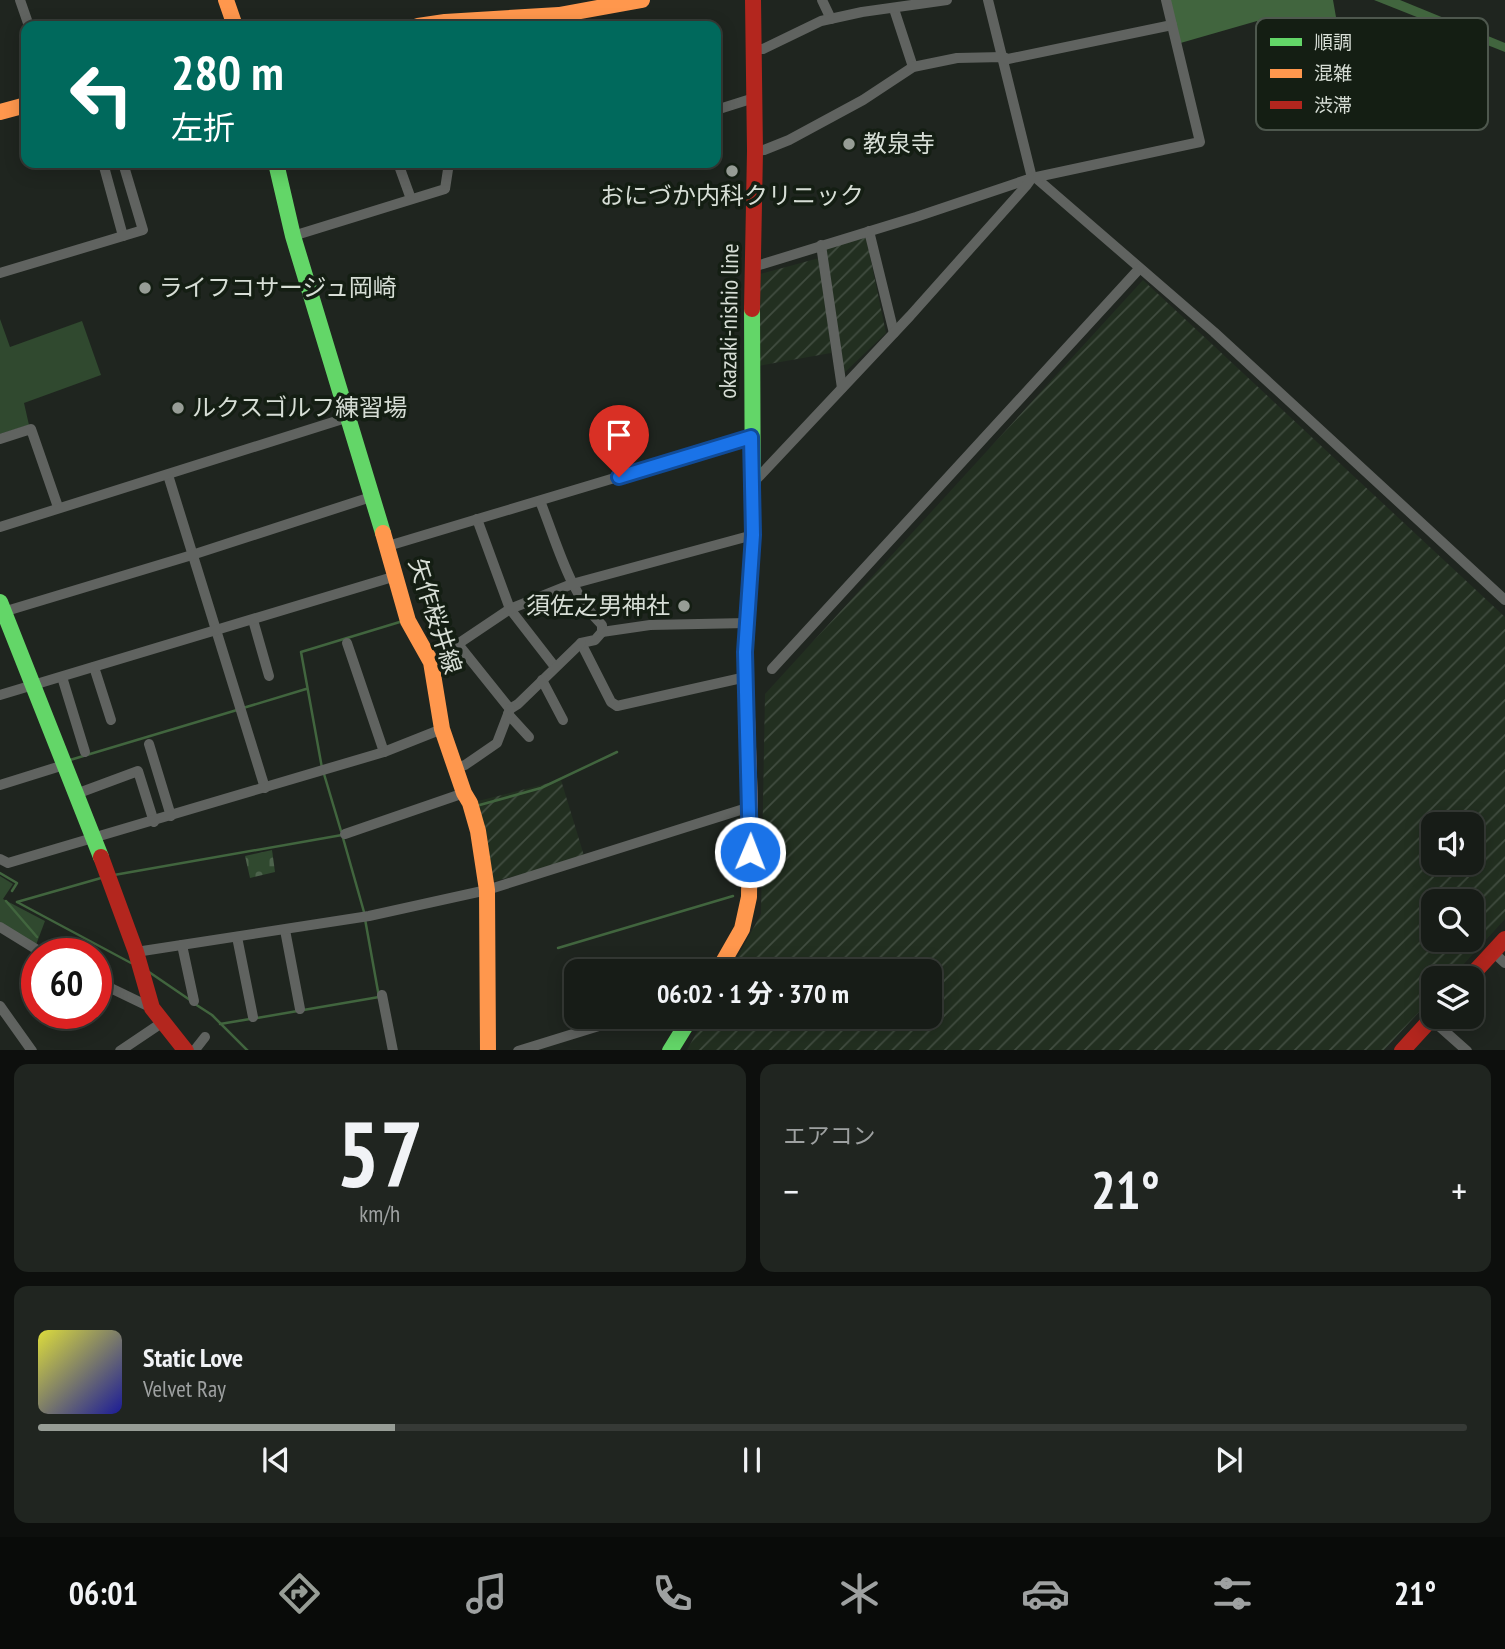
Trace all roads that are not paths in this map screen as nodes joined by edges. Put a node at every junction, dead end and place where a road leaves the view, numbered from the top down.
1 (20, 0) edge
2 (226, 0) edge
3 (642, 0) edge
4 (753, 0) edge
5 (822, 0) edge
6 (860, 0) edge
7 (945, 0) edge
8 (988, 0) edge
9 (1166, 0) edge
10 (900, 5) edge
11 (862, 12) junction
12 (831, 19) junction
13 (27, 21) edge
14 (232, 21) edge
15 (483, 21) edge
16 (1172, 25) junction
17 (754, 49) junction
18 (1003, 57) junction
19 (913, 67) junction
20 (754, 98) junction
21 (21, 106) edge
22 (721, 108) edge
23 (0, 112) edge
24 (755, 151) junction
25 (104, 168) edge
26 (124, 168) edge
27 (276, 168) edge
28 (400, 168) edge
29 (448, 168) edge
30 (1033, 178) junction
31 (411, 199) junction
32 (869, 231) junction
33 (123, 236) junction
34 (293, 236) junction
35 (821, 245) junction
36 (753, 267) junction
37 (1139, 269) junction
38 (0, 273) edge
39 (894, 333) junction
40 (842, 388) junction
41 (349, 417) junction
42 (751, 437) junction
43 (0, 439) edge
44 (168, 475) junction
45 (751, 485) junction
46 (371, 497) junction
47 (540, 500) junction
48 (58, 507) junction
49 (477, 519) junction
50 (0, 527) edge
51 (753, 535) junction
52 (388, 546) junction
53 (192, 555) junction
54 (396, 576) junction
55 (572, 584) junction
56 (1505, 600) edge
57 (2, 607) edge
58 (510, 609) junction
59 (253, 620) junction
60 (747, 623) junction
61 (215, 632) junction
62 (602, 632) junction
63 (347, 643) dead end
64 (457, 643) junction
65 (581, 643) junction
66 (431, 662) junction
67 (94, 667) junction
68 (555, 667) junction
69 (772, 669) dead end
70 (269, 676) dead end
71 (62, 677) junction
72 (746, 677) junction
73 (542, 680) junction
74 (32, 685) junction
75 (0, 695) edge
76 (509, 711) junction
77 (111, 720) dead end
78 (563, 720) dead end
79 (442, 729) junction
80 (528, 737) dead end
81 (149, 744) dead end
82 (85, 752) dead end
83 (384, 752) junction
84 (64, 765) junction
85 (455, 768) junction
86 (0, 785) edge
87 (265, 788) junction
88 (464, 793) junction
89 (76, 794) junction
90 (750, 807) junction
91 (171, 816) junction
92 (153, 822) junction
93 (345, 834) dead end
94 (94, 839) junction
95 (0, 859) edge
96 (487, 890) junction
97 (0, 927) edge
98 (285, 930) junction
99 (237, 937) junction
100 (1505, 939) edge
101 (21, 940) edge
102 (182, 945) junction
103 (135, 952) junction
104 (1499, 957) edge
105 (725, 959) edge
106 (1484, 968) edge
107 (112, 990) edge
108 (382, 995) dead end
109 (194, 1001) dead end
110 (0, 1006) edge
111 (152, 1008) junction
112 (300, 1009) dead end
113 (253, 1017) dead end
114 (163, 1022) junction
115 (589, 1029) edge
116 (684, 1029) edge
117 (1422, 1029) edge
118 (1444, 1029) edge
119 (205, 1037) dead end
120 (31, 1050) edge
121 (121, 1050) edge
122 (185, 1050) edge
123 (195, 1050) edge
124 (393, 1050) edge
125 (488, 1050) edge
126 (521, 1050) edge
127 (671, 1050) edge
128 (1403, 1050) edge
129 (1466, 1050) edge

1 - 13 street
2 - 14 street
3 - 15 street
4 - 17 street, okazaki-nishio line
5 - 12 street
6 - 11 street
7 - 10 street
8 - 18 street
9 - 16 street
10 - 11 street
10 - 19 street
11 - 12 street
12 - 17 street
16 - 18 street
16 - 30 street
17 - 20 street, okazaki-nishio line
18 - 19 street
18 - 30 street
19 - 24 street
20 - 22 street
20 - 24 street, okazaki-nishio line
21 - 23 street
24 - 36 street, okazaki-nishio line
25 - 33 street
26 - 33 street
27 - 34 street, 矢作桜井線
28 - 31 street
29 - 31 street
30 - 32 street
30 - 37 street
30 - 39 street
31 - 34 street
32 - 35 street
32 - 39 street
33 - 38 street
34 - 41 street, 矢作桜井線
35 - 36 street
35 - 40 street
36 - 42 street, okazaki-nishio line
37 - 56 street
37 - 69 street
39 - 40 street
40 - 45 street
41 - 44 street
41 - 46 street, 矢作桜井線
42 - 45 street, okazaki-nishio line
42 - 47 street
43 - 48 street
44 - 48 street
44 - 53 street
45 - 51 street, okazaki-nishio line
46 - 52 street, 矢作桜井線
46 - 53 street
47 - 49 street
47 - 55 street
48 - 50 street
49 - 52 street
49 - 58 street
51 - 55 street
51 - 60 street, okazaki-nishio line
52 - 54 street, 矢作桜井線
53 - 57 street
53 - 61 street
54 - 59 street
54 - 66 street, 矢作桜井線
55 - 58 street
55 - 62 street
57 - 74 street
58 - 64 street
58 - 68 street
59 - 61 street
59 - 70 street
60 - 62 street
60 - 72 street, okazaki-nishio line
61 - 67 street
61 - 87 street
62 - 65 street
63 - 83 street
64 - 66 street
64 - 76 street
65 - 68 street
65 - 72 street
66 - 79 street, 矢作桜井線
67 - 71 street
67 - 77 street
68 - 73 street
71 - 74 street
71 - 82 street
72 - 90 street, okazaki-nishio line
73 - 76 street
73 - 78 street
74 - 75 street
74 - 84 street
76 - 80 street
76 - 85 street
79 - 83 street
79 - 85 street, 矢作桜井線
81 - 91 street
83 - 87 street
84 - 86 street
84 - 89 street
85 - 88 street, 矢作桜井線
87 - 91 street
88 - 93 street
88 - 96 street, 矢作桜井線
89 - 92 street
89 - 94 street
90 - 96 street
90 - 105 street, okazaki-nishio line
91 - 92 street
92 - 94 street
94 - 95 street
94 - 103 street
96 - 98 street
96 - 125 street, 矢作桜井線
97 - 101 street
98 - 99 street
98 - 112 street
99 - 102 street
99 - 113 street
100 - 104 street
102 - 103 street
102 - 109 street
103 - 111 street
104 - 106 street
107 - 111 street
108 - 124 street
110 - 120 street
111 - 114 street
114 - 121 street
114 - 122 street
115 - 126 street
116 - 127 street
117 - 128 street
118 - 129 street
119 - 123 street

